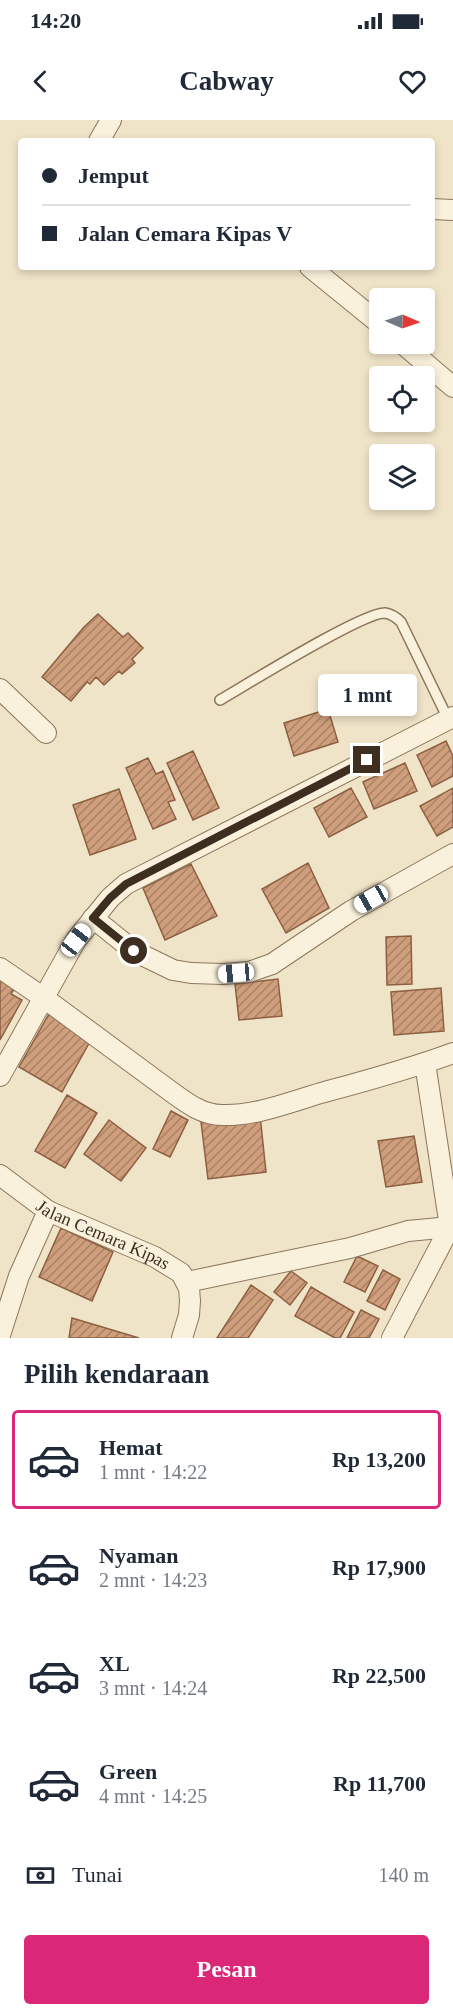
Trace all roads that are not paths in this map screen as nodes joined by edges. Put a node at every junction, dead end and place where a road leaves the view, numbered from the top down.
1 (111, 120) edge
2 (101, 138) edge
3 (435, 210) edge
4 (453, 210) edge
5 (322, 271) edge
6 (369, 314) edge
7 (415, 354) edge
8 (453, 387) edge
9 (0, 689) edge
10 (220, 700) dead end
11 (451, 718) edge
12 (46, 733) dead end
13 (453, 854) edge
14 (93, 918) junction
15 (0, 968) edge
16 (44, 998) junction
17 (453, 1053) edge
18 (425, 1064) junction
19 (0, 1076) edge
20 (0, 1175) edge
21 (48, 1211) junction
22 (450, 1227) junction
23 (187, 1282) junction
24 (0, 1335) edge
25 (182, 1338) edge
26 (392, 1338) edge

1 - 2 street
3 - 4 street
5 - 6 street
7 - 8 street
9 - 12 street
10 - 11 lane
11 - 14 street
13 - 14 street
14 - 16 street
15 - 16 street
16 - 18 street
16 - 19 street
17 - 18 street
18 - 22 street
20 - 21 street, Jalan Cemara Kipas
21 - 23 street, Jalan Cemara Kipas
21 - 24 street
22 - 23 street
22 - 26 street
23 - 25 street, Jalan Cemara Kipas

